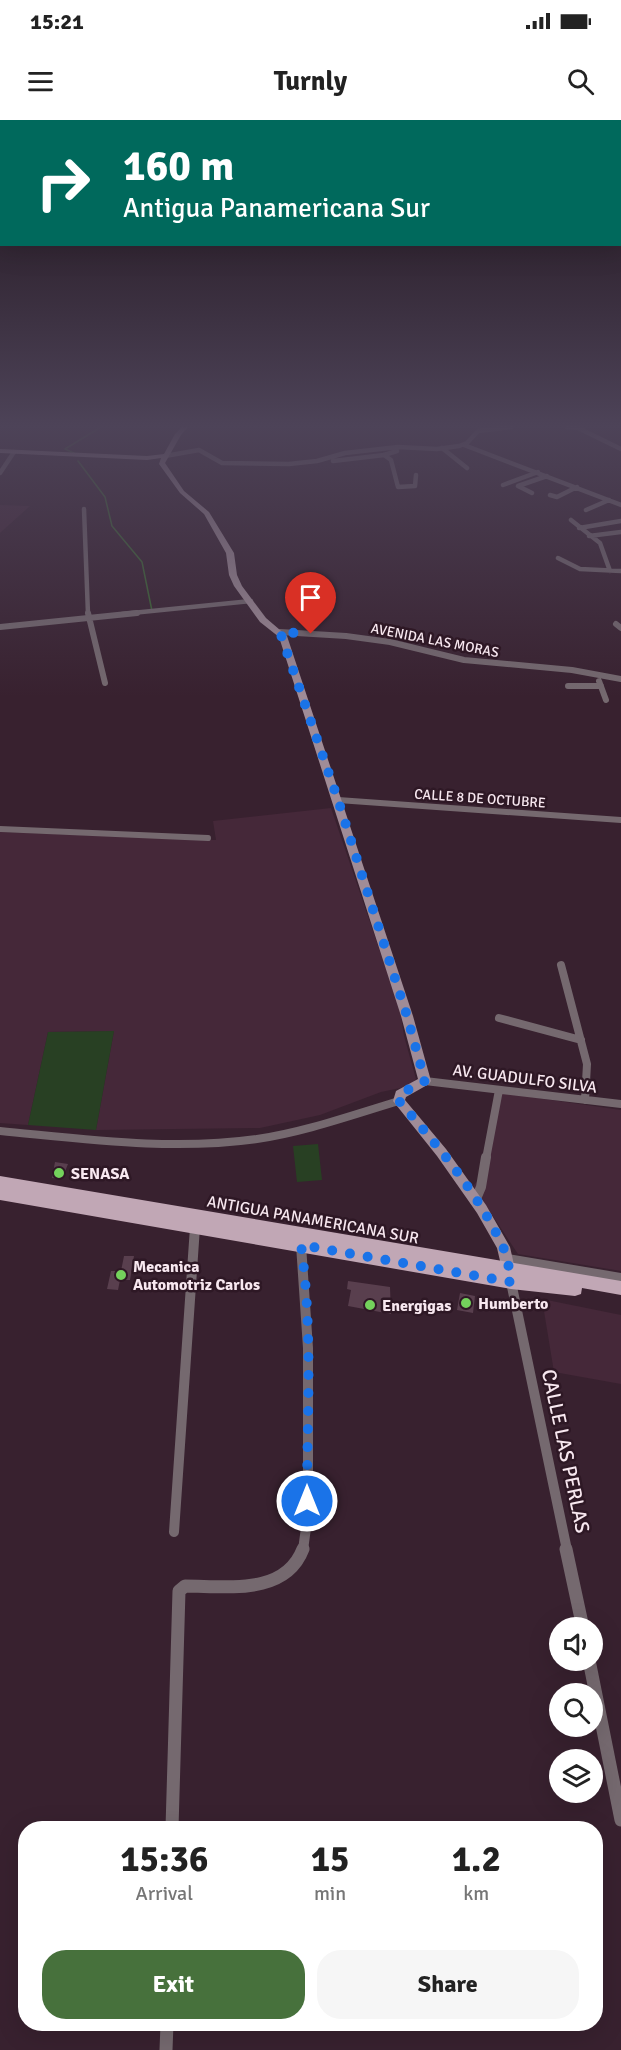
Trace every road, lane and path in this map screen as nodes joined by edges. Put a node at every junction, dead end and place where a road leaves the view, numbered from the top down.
1 (84, 517) edge
2 (210, 517) edge
3 (571, 520) dead end
4 (621, 521) edge
5 (579, 528) junction
6 (621, 532) edge
7 (589, 536) junction
8 (558, 558) dead end
9 (610, 571) junction
10 (621, 571) edge
11 (250, 601) junction
12 (88, 618) junction
13 (0, 627) edge
14 (280, 632) junction
15 (594, 674) junction
16 (621, 679) edge
17 (105, 683) dead end
18 (600, 683) junction
19 (621, 684) edge
20 (568, 686) dead end
21 (606, 700) dead end
22 (338, 800) junction
23 (621, 820) edge
24 (0, 829) edge
25 (208, 838) dead end
26 (561, 965) dead end
27 (499, 1018) dead end
28 (581, 1040) junction
29 (425, 1081) junction
30 (499, 1090) junction
31 (585, 1100) junction
32 (399, 1101) junction
33 (621, 1104) edge
34 (0, 1131) edge
35 (0, 1182) edge
36 (0, 1194) edge
37 (476, 1201) junction
38 (195, 1227) junction
39 (301, 1245) junction
40 (509, 1270) junction
41 (621, 1278) edge
42 (621, 1288) edge
43 (621, 1297) edge
44 (174, 1532) dead end
45 (581, 1617) edge
46 (592, 1671) edge
47 (621, 1820) edge
48 (172, 1821) edge
49 (167, 2031) edge
50 (166, 2050) edge

1 - 12 street
2 - 11 street
3 - 5 street
4 - 5 street
5 - 7 street
6 - 7 street
7 - 9 street
8 - 9 street
9 - 10 street
11 - 12 street
11 - 14 street
12 - 13 street
12 - 17 street
14 - 15 street, AVENIDA LAS MORAS
14 - 22 street
15 - 16 street, AVENIDA LAS MORAS
15 - 18 street
18 - 19 street
18 - 20 street
18 - 21 street
22 - 23 street, CALLE 8 DE OCTUBRE
22 - 29 street
24 - 25 street
26 - 28 street
27 - 28 street
28 - 31 street
29 - 30 street, AV. GUADULFO SILVA
29 - 32 street
30 - 31 street, AV. GUADULFO SILVA
30 - 37 street
31 - 33 street, AV. GUADULFO SILVA
32 - 34 street
32 - 37 street
35 - 40 main road, ANTIGUA PANAMERICANA SUR
36 - 38 main road, ANTIGUA PANAMERICANA SUR
37 - 40 street
38 - 39 main road, ANTIGUA PANAMERICANA SUR
38 - 44 street
39 - 40 main road, ANTIGUA PANAMERICANA SUR
39 - 48 street
40 - 41 street
40 - 42 main road, ANTIGUA PANAMERICANA SUR
40 - 43 main road, ANTIGUA PANAMERICANA SUR
40 - 45 street, CALLE LAS PERLAS
46 - 47 street
49 - 50 street

